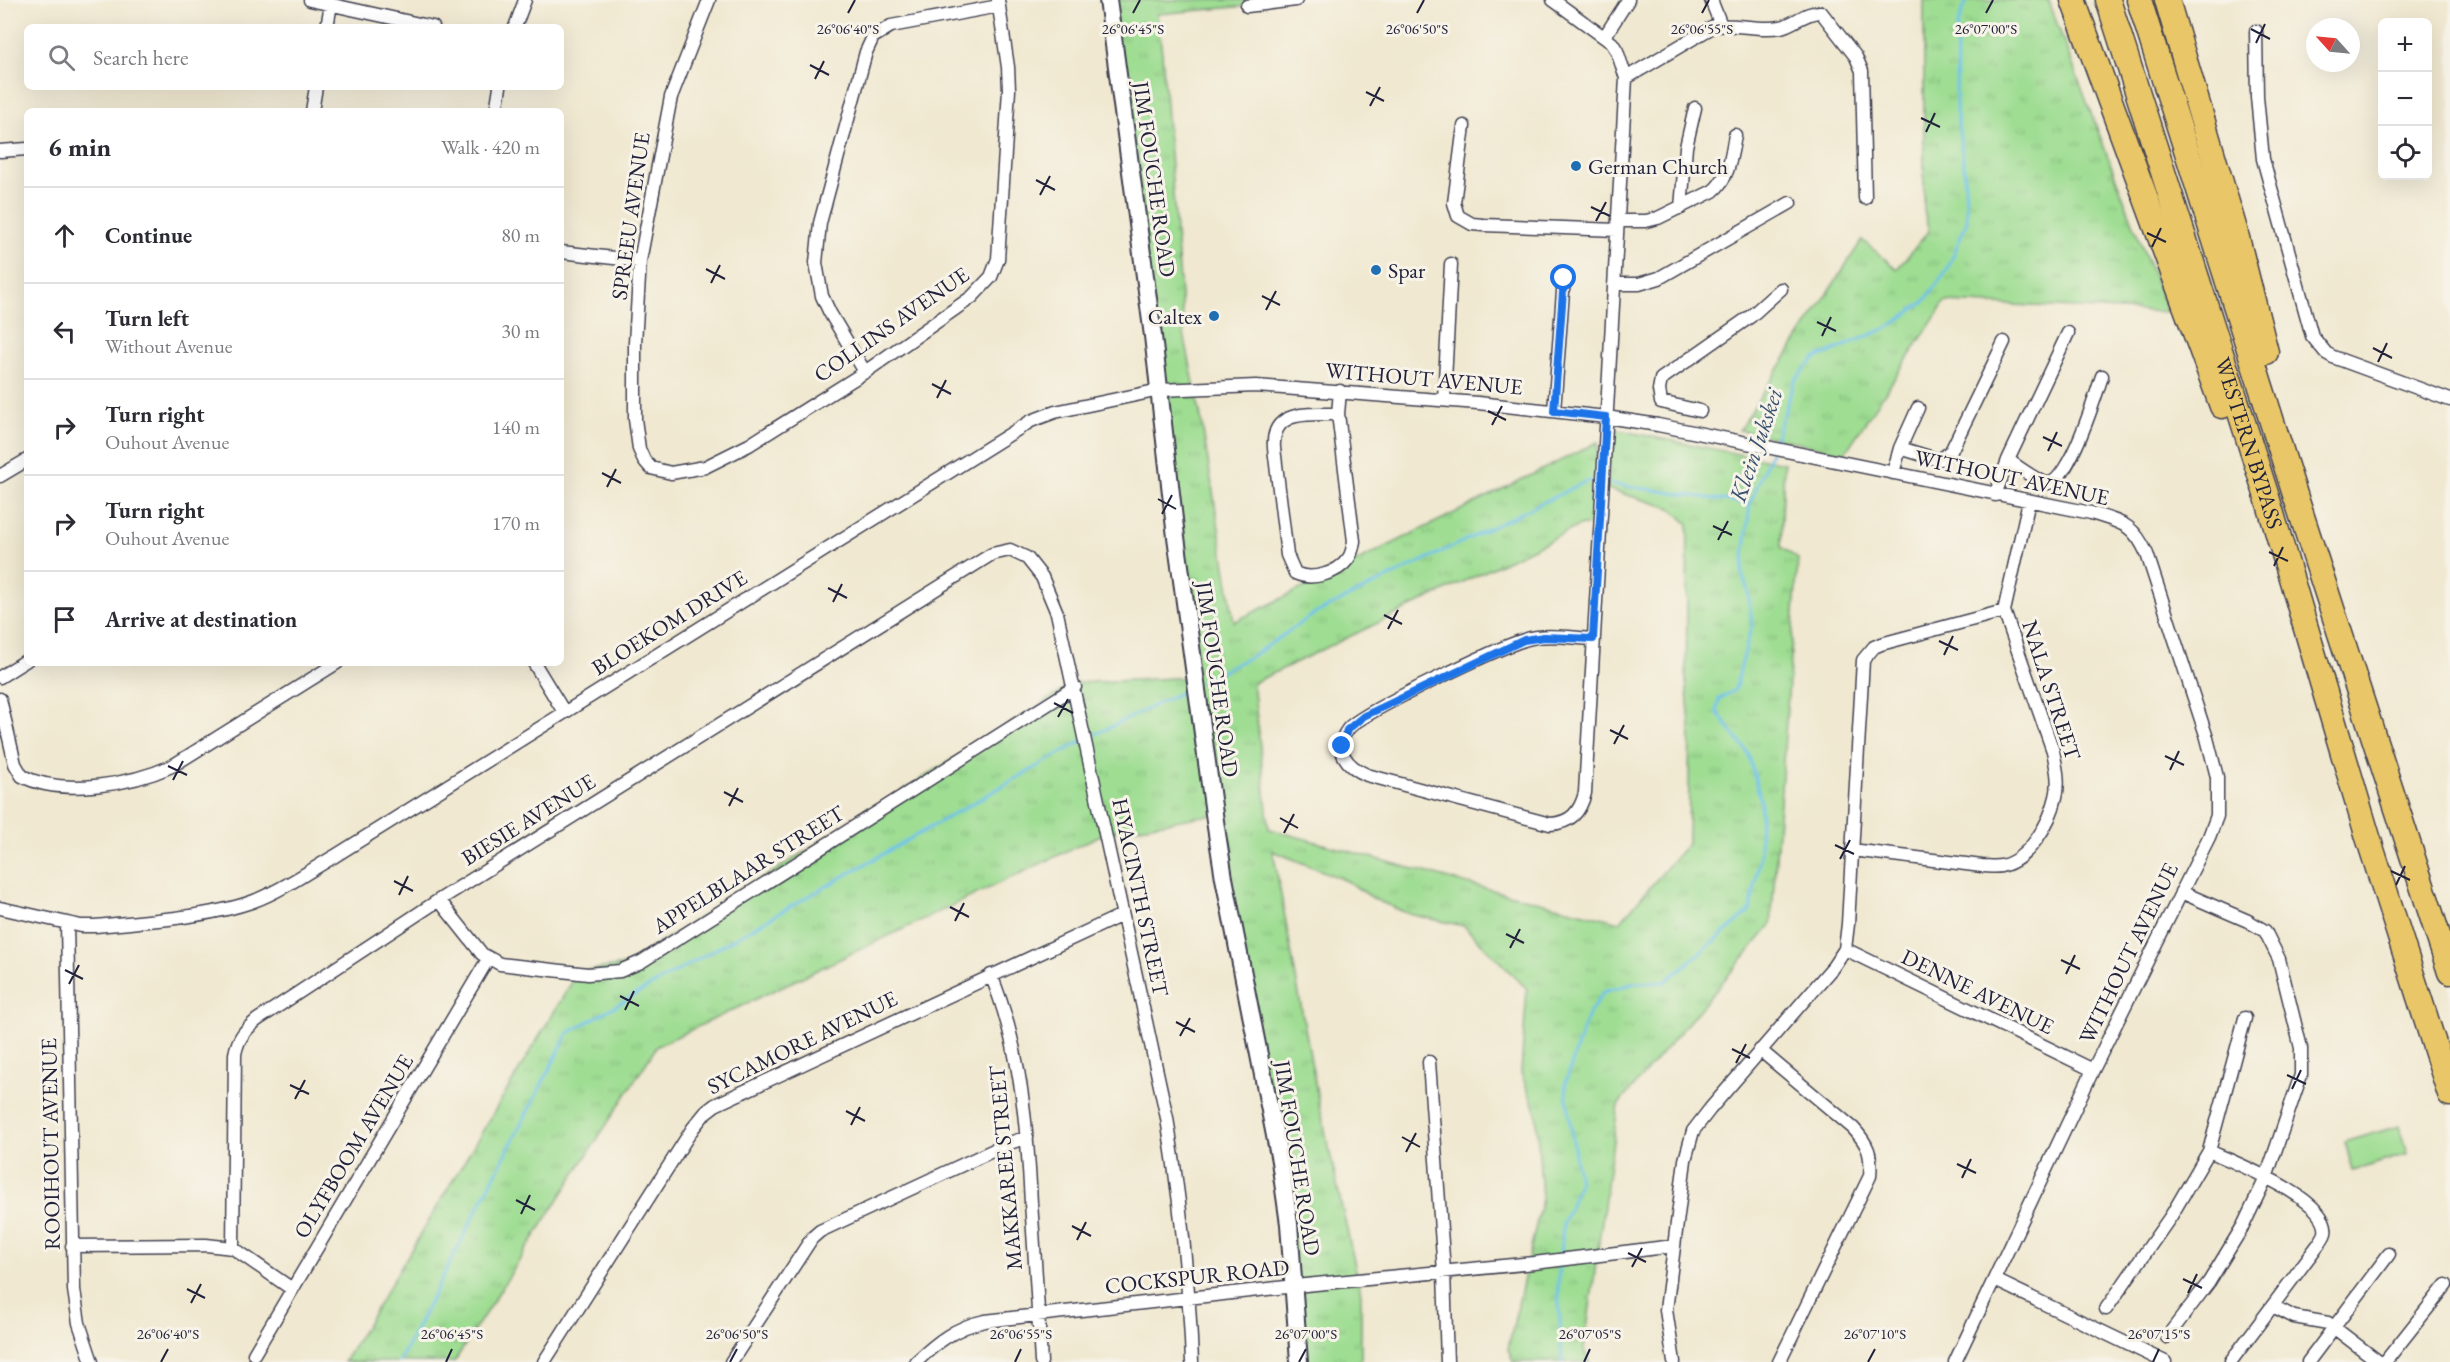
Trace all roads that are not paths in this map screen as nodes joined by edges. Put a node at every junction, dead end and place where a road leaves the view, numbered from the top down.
1 (310, 0) edge
2 (525, 0) edge
3 (709, 0) edge
4 (1108, 0) edge
5 (1296, 0) edge
6 (1553, 0) edge
7 (1628, 0) edge
8 (1711, 0) edge
9 (2073, 0) edge
10 (2108, 0) edge
11 (2139, 0) edge
12 (2167, 0) edge
13 (998, 3) edge
14 (330, 4) junction
15 (1247, 6) dead end
16 (327, 24) edge
17 (420, 24) edge
18 (516, 24) edge
19 (1721, 25) junction
20 (2256, 31) dead end
21 (1605, 36) junction
22 (1626, 78) junction
23 (316, 90) edge
24 (500, 90) edge
25 (312, 108) edge
26 (496, 108) edge
27 (1695, 108) dead end
28 (1464, 126) dead end
29 (1735, 135) dead end
30 (24, 149) edge
31 (0, 152) edge
32 (1866, 198) dead end
33 (1790, 202) dead end
34 (1681, 208) junction
35 (1617, 226) junction
36 (564, 252) edge
37 (640, 261) junction
38 (1451, 264) dead end
39 (1564, 278) dead end
40 (1614, 284) junction
41 (1780, 289) dead end
42 (2068, 333) dead end
43 (2004, 342) dead end
44 (865, 372) junction
45 (2102, 376) dead end
46 (1160, 390) junction
47 (1340, 392) junction
48 (1444, 400) junction
49 (2450, 400) edge
50 (1660, 402) junction
51 (1918, 408) dead end
52 (1554, 411) junction
53 (1700, 411) dead end
54 (1338, 414) junction
55 (1606, 417) junction
56 (1658, 425) junction
57 (1900, 448) junction
58 (2008, 460) junction
59 (24, 462) edge
60 (660, 472) joint
61 (1893, 473) junction
62 (0, 476) edge
63 (1995, 495) junction
64 (2267, 497) junction
65 (2029, 501) junction
66 (2297, 501) junction
67 (1027, 558) joint
68 (2004, 611) junction
69 (1593, 639) junction
70 (24, 662) edge
71 (332, 666) edge
72 (536, 666) edge
73 (0, 677) edge
74 (1075, 687) junction
75 (0, 699) edge
76 (564, 712) junction
77 (1852, 850) junction
78 (2181, 892) junction
79 (439, 900) junction
80 (0, 908) edge
81 (1122, 915) junction
82 (67, 923) junction
83 (1845, 949) junction
84 (488, 959) junction
85 (2450, 972) edge
86 (992, 975) junction
87 (2245, 1018) dead end
88 (1760, 1050) junction
89 (1429, 1062) dead end
90 (2093, 1070) junction
91 (2450, 1094) edge
92 (1027, 1137) junction
93 (2209, 1151) junction
94 (2266, 1178) junction
95 (72, 1246) junction
96 (1674, 1246) junction
97 (233, 1248) junction
98 (2389, 1254) dead end
99 (1444, 1272) junction
100 (1995, 1280) junction
101 (2446, 1285) dead end
102 (1295, 1286) junction
103 (292, 1289) junction
104 (1190, 1299) junction
105 (2273, 1306) junction
106 (2106, 1309) dead end
107 (1038, 1314) junction
108 (2335, 1326) junction
109 (2167, 1337) dead end
110 (2141, 1350) junction
111 (254, 1354) dead end
112 (2157, 1360) edge
113 (2231, 1361) edge
114 (92, 1362) edge
115 (544, 1362) edge
116 (731, 1362) edge
117 (916, 1362) edge
118 (1041, 1362) edge
119 (1192, 1362) edge
120 (1299, 1362) edge
121 (1447, 1362) edge
122 (1674, 1362) edge
123 (1779, 1362) edge
124 (1955, 1362) edge
125 (2135, 1362) edge
126 (2308, 1362) edge
127 (2379, 1362) edge
128 (2385, 1362) edge

1 - 14 street
2 - 18 street
3 - 37 street, SPREEU AVENUE
4 - 46 street, JIM FOUCHE ROAD
5 - 15 street
6 - 21 street
7 - 21 street
8 - 19 street
9 - 64 highway
10 - 64 highway, WESTERN BYPASS
11 - 66 highway, WESTERN BYPASS
12 - 66 highway
13 - 44 street, COLLINS AVENUE
13 - 44 street
14 - 16 street
14 - 17 street
19 - 22 street
19 - 32 street
20 - 49 street
21 - 22 street
22 - 35 street
23 - 25 street
24 - 26 street
27 - 34 street
28 - 35 street
29 - 34 street
30 - 31 street
33 - 40 street
34 - 35 street
35 - 40 street
36 - 37 street
37 - 60 street, SPREEU AVENUE
38 - 48 street
39 - 52 street
40 - 55 street
41 - 50 street
42 - 58 street
43 - 57 street
44 - 60 street, COLLINS AVENUE
45 - 58 street
46 - 47 street, WITHOUT AVENUE
46 - 76 street, BLOEKOM DRIVE
46 - 102 street, JIM FOUCHE ROAD
47 - 48 street, WITHOUT AVENUE
47 - 54 street
48 - 52 street, WITHOUT AVENUE
50 - 53 street
50 - 56 street
51 - 57 street
52 - 55 street, WITHOUT AVENUE
54 - 54 street
55 - 56 street, WITHOUT AVENUE
55 - 69 street
56 - 61 street, WITHOUT AVENUE
57 - 61 street
58 - 63 street
59 - 62 street
61 - 63 street, WITHOUT AVENUE
63 - 65 street, WITHOUT AVENUE
64 - 91 highway, WESTERN BYPASS
65 - 68 street, NALA STREET
65 - 78 street, WITHOUT AVENUE
66 - 85 highway, WESTERN BYPASS
67 - 74 street, HYACINTH STREET
67 - 79 street, BIESIE AVENUE
68 - 77 street
68 - 77 street, NALA STREET
69 - 69 street
70 - 73 street
71 - 75 street
72 - 76 street
74 - 81 street, HYACINTH STREET
74 - 84 street, APPELBLAAR STREET
76 - 82 street, BLOEKOM DRIVE
77 - 83 street
78 - 90 street, WITHOUT AVENUE
78 - 94 street
79 - 84 street
79 - 97 street, BIESIE AVENUE
80 - 82 street, BLOEKOM DRIVE
81 - 86 street, SYCAMORE AVENUE
81 - 104 street, HYACINTH STREET
82 - 95 street, ROOIHOUT AVENUE
83 - 88 street
83 - 90 street, DENNE AVENUE
84 - 103 street, OLYFBOOM AVENUE
86 - 92 street, MAKKAREE STREET
86 - 115 street, SYCAMORE AVENUE
87 - 93 street
88 - 96 street
88 - 123 street
89 - 99 street
90 - 100 street, WITHOUT AVENUE
92 - 107 street, MAKKAREE STREET
92 - 116 street
93 - 94 street
93 - 106 street
94 - 105 street
94 - 109 street
95 - 97 street
95 - 114 street, ROOIHOUT AVENUE
96 - 99 street, COCKSPUR ROAD
96 - 122 street
97 - 103 street
98 - 108 street
99 - 102 street, COCKSPUR ROAD
99 - 121 street
100 - 110 street
100 - 124 street, WITHOUT AVENUE
101 - 128 street
102 - 104 street, COCKSPUR ROAD
102 - 120 street, JIM FOUCHE ROAD
103 - 111 street, OLYFBOOM AVENUE
104 - 107 street, COCKSPUR ROAD
104 - 119 street, HYACINTH STREET
105 - 108 street
105 - 113 street
107 - 117 street, COCKSPUR ROAD
107 - 118 street, MAKKAREE STREET
108 - 126 street
108 - 127 street
110 - 112 street
110 - 125 street

